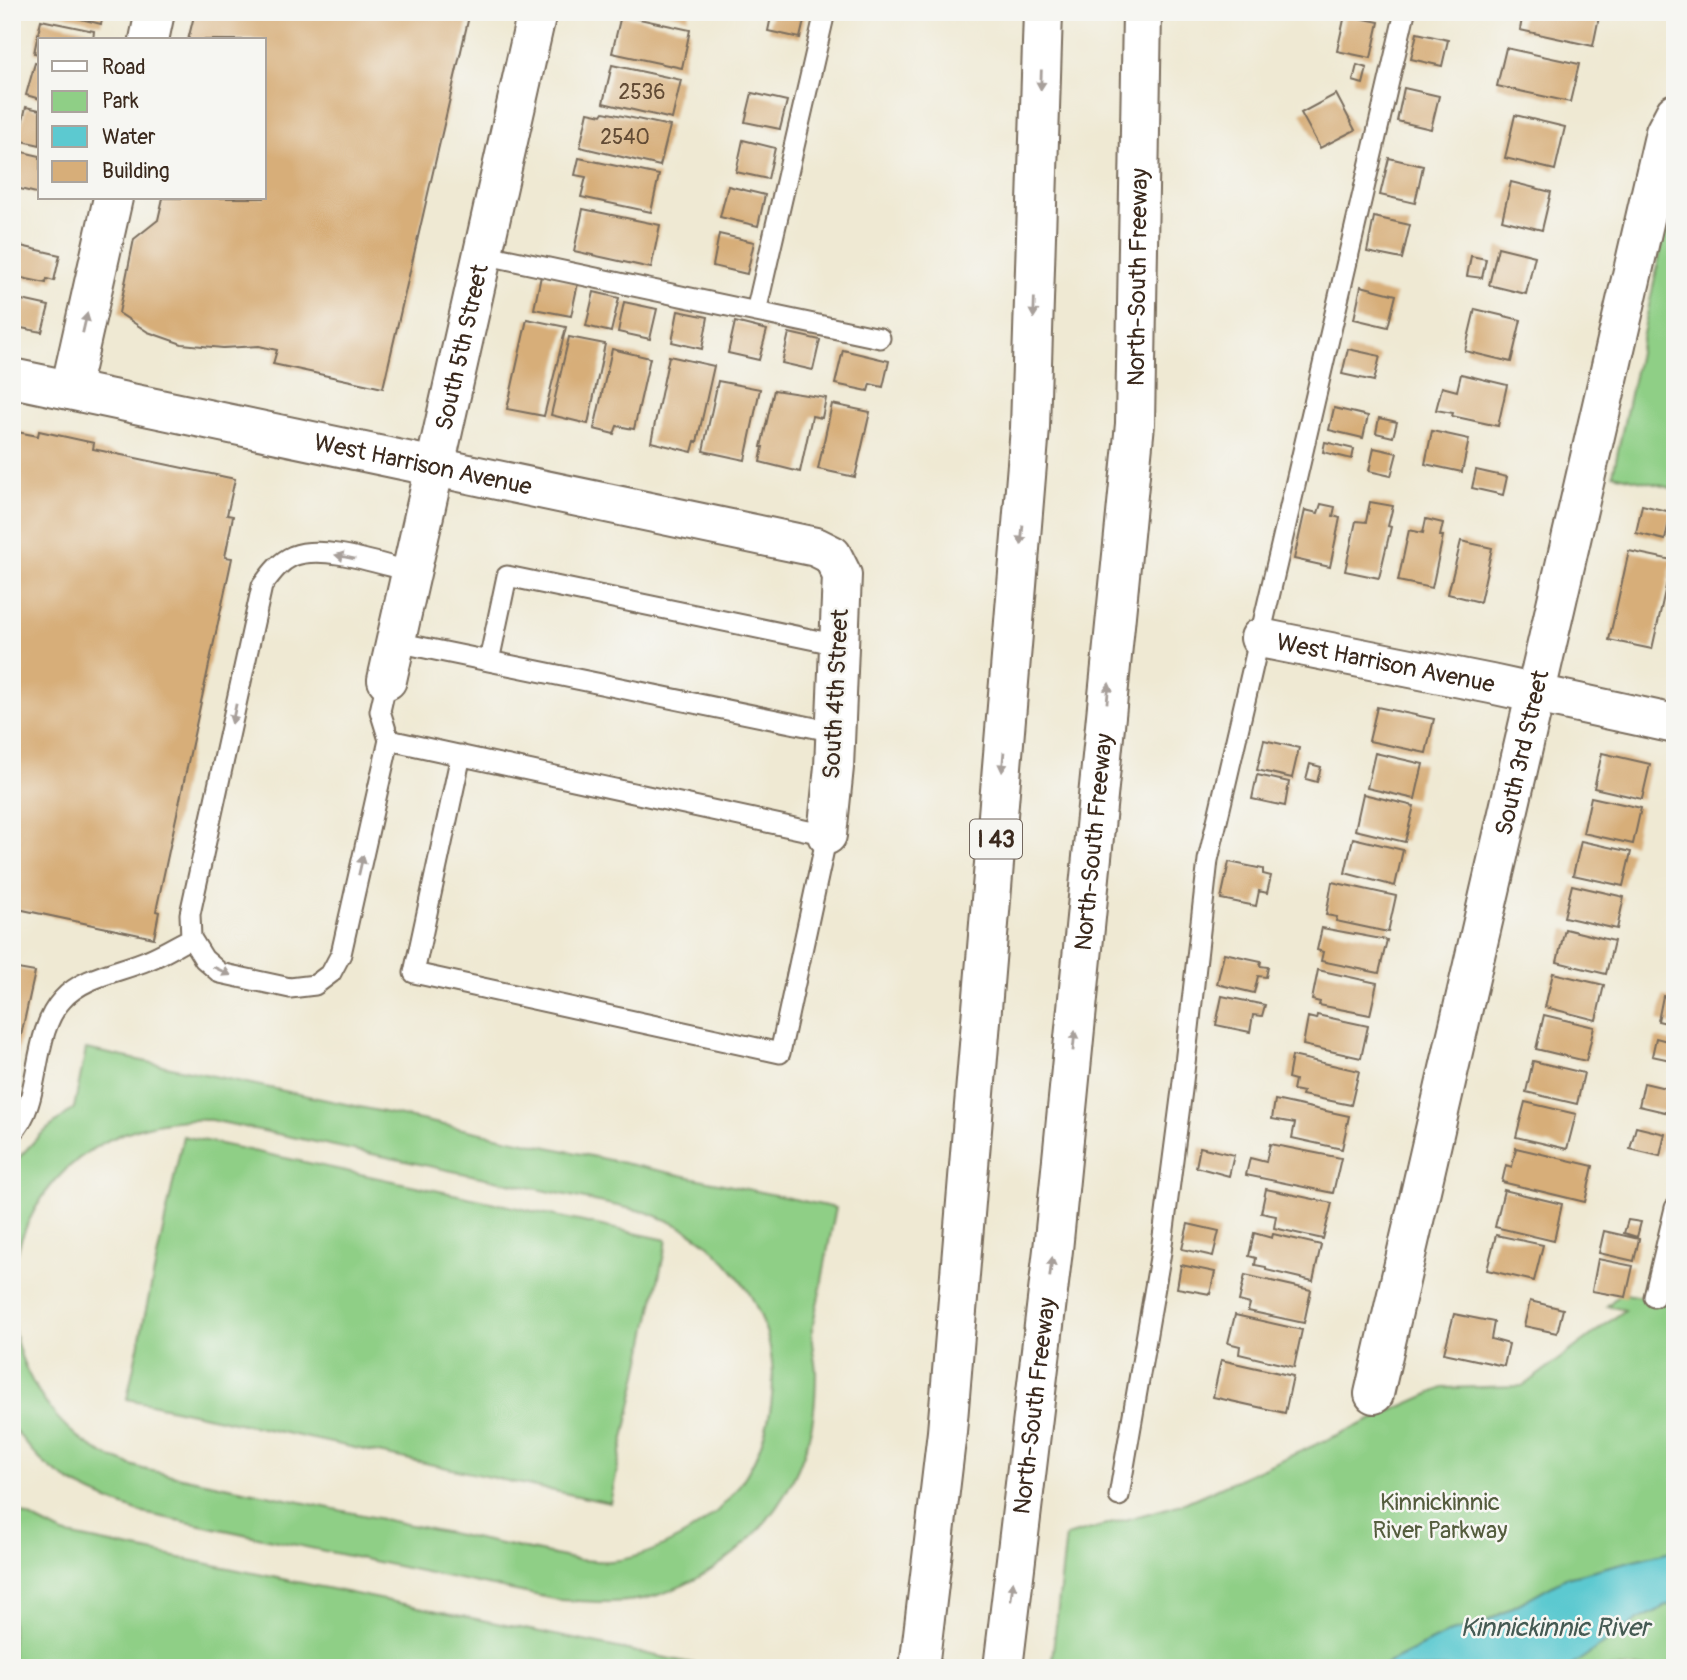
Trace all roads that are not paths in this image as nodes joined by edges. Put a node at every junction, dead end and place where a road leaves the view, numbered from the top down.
1 (155, 12) edge
2 (537, 12) edge
3 (825, 12) edge
4 (1043, 12) edge
5 (1142, 12) edge
6 (1405, 12) edge
7 (149, 38) edge
8 (1675, 113) edge
9 (113, 200) edge
10 (482, 254) junction
11 (756, 312) junction
12 (880, 338) dead end
13 (12, 378) edge
14 (70, 390) junction
15 (436, 468) junction
16 (832, 555) joint
17 (411, 572) junction
18 (1260, 638) junction
19 (396, 642) junction
20 (839, 645) junction
21 (489, 661) junction
22 (387, 680) joint
23 (1535, 694) junction
24 (1675, 724) edge
25 (835, 732) junction
26 (389, 740) junction
27 (461, 755) junction
28 (827, 835) junction
29 (191, 938) junction
30 (12, 1133) edge
31 (1675, 1208) edge
32 (1654, 1297) dead end
33 (1374, 1394) dead end
34 (1119, 1496) dead end
35 (1004, 1663) edge
36 (919, 1666) edge

1 - 7 main road
2 - 10 main road, South 5th Street
3 - 11 lane
4 -> 36 main road, I 43
35 -> 5 main road, North-South Freeway
6 - 18 lane
8 - 23 main road, South 3rd Street
14 -> 9 main road
10 - 11 lane
10 - 15 main road, South 5th Street
11 - 12 lane
13 - 14 main road, West Harrison Avenue
14 - 15 main road, West Harrison Avenue
15 - 16 main road, West Harrison Avenue
15 - 17 main road, South 5th Street
16 - 20 main road, South 4th Street
17 - 19 main road, South 5th Street
17 -> 29 lane
18 - 23 main road, West Harrison Avenue
18 - 34 lane
19 - 21 lane
19 - 22 main road, South 5th Street
20 - 21 lane
20 - 25 main road, South 4th Street
21 - 25 lane
22 - 26 lane
23 - 24 main road, West Harrison Avenue
23 - 33 main road, South 3rd Street
25 - 28 main road, South 4th Street
26 - 27 lane
29 -> 26 lane
27 - 28 lane
27 - 28 lane
29 - 30 lane
31 - 32 lane

